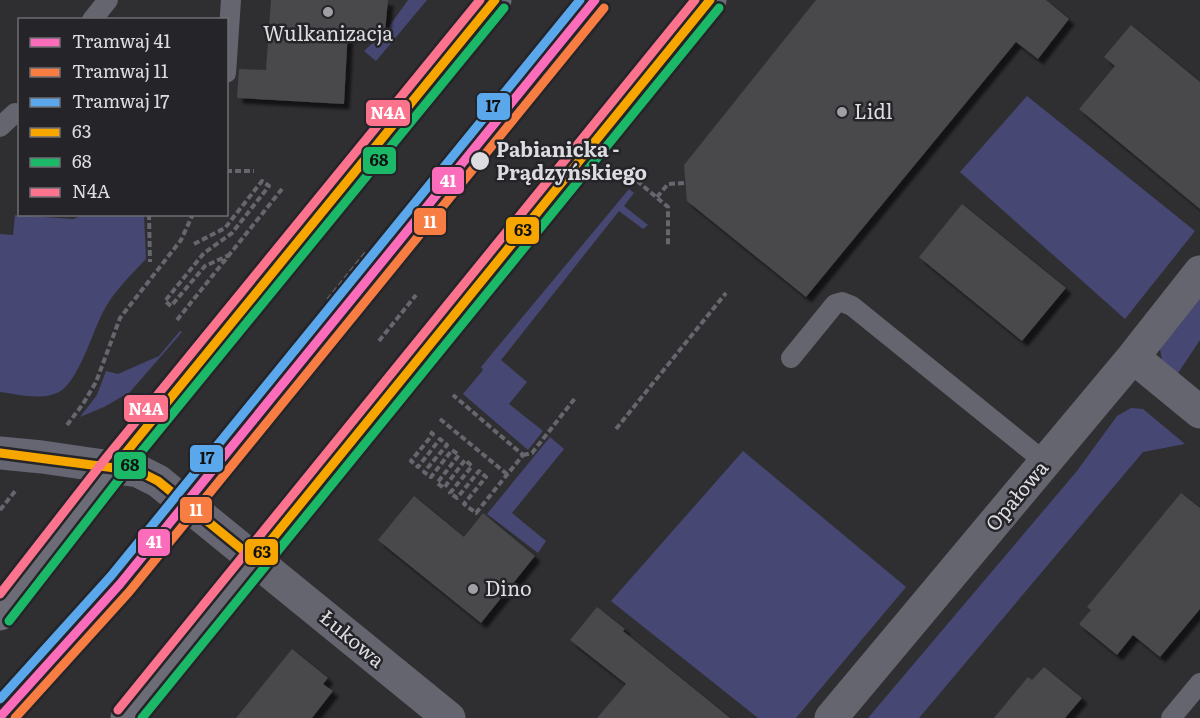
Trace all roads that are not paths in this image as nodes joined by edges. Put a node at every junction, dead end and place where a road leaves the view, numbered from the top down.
1 (108, 0) edge
2 (231, 0) edge
3 (495, 0) edge
4 (710, 0) edge
5 (94, 18) edge
6 (228, 43) edge
7 (15, 113) dead end
8 (0, 127) edge
9 (1200, 272) edge
10 (1133, 357) junction
11 (791, 358) dead end
12 (1200, 412) edge
13 (0, 453) edge
14 (1046, 462) junction
15 (115, 466) junction
16 (255, 560) junction
17 (0, 614) edge
18 (1200, 683) edge
19 (127, 718) edge
20 (449, 718) edge
21 (831, 718) edge
22 (1171, 718) edge

1 - 5 lane
2 - 6 lane
3 - 15 main road
4 - 16 main road
7 - 8 lane
9 - 10 street, Opałowa
10 - 12 street
10 - 14 street, Opałowa
11 - 14 lane
13 - 15 street
14 - 21 street, Opałowa
15 - 16 street
15 - 17 main road
16 - 19 main road
16 - 20 street, Łukowa
18 - 22 lane

